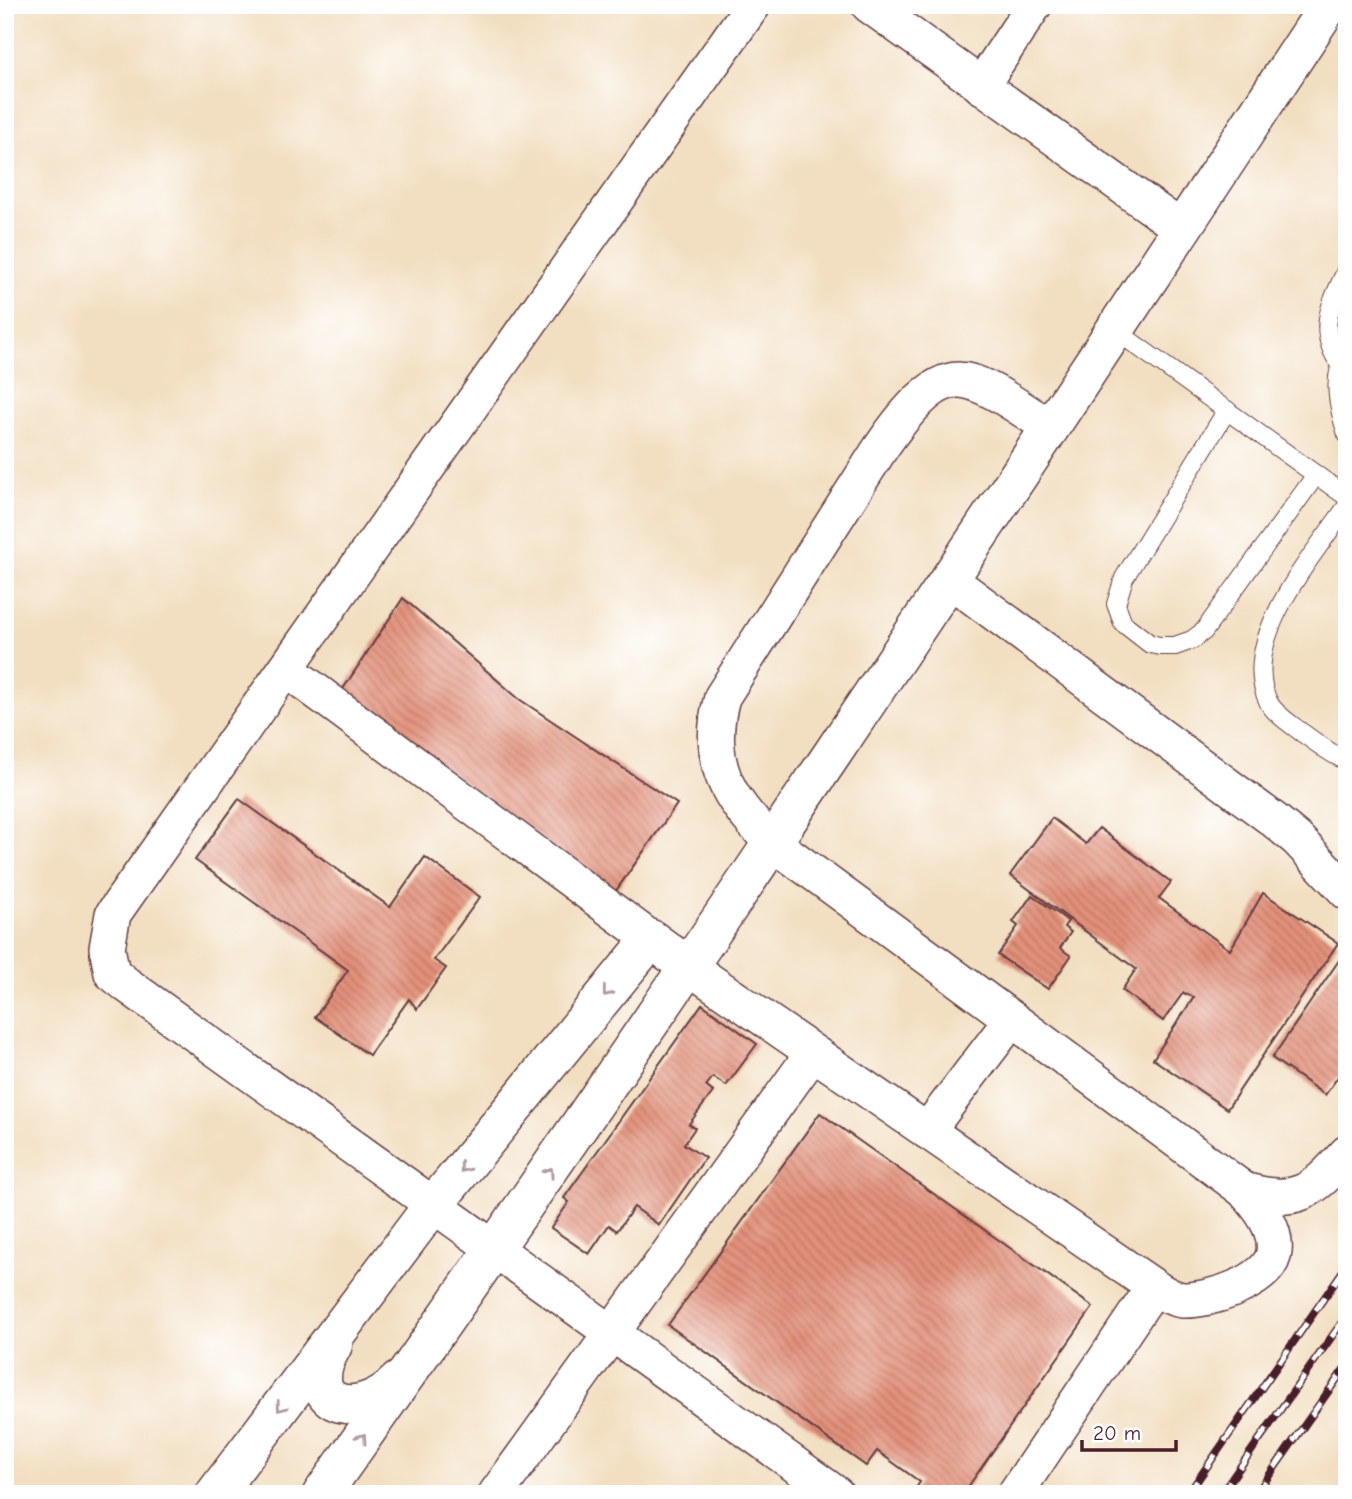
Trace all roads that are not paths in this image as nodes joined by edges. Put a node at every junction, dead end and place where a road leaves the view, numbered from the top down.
1 (753, 5) edge
2 (869, 5) edge
3 (1034, 5) edge
4 (1329, 5) edge
5 (981, 86) junction
6 (1182, 229) junction
7 (1347, 270) edge
8 (1115, 330) junction
9 (1344, 363) edge
10 (1227, 410) junction
11 (1051, 428) junction
12 (1347, 434) edge
13 (1316, 475) junction
14 (1347, 497) edge
15 (1347, 506) edge
16 (950, 580) junction
17 (286, 669) junction
18 (1347, 761) edge
19 (773, 843) junction
20 (1347, 892) edge
21 (650, 939) junction
22 (689, 967) junction
23 (1012, 1019) junction
24 (813, 1052) junction
25 (927, 1131) junction
26 (1347, 1153) edge
27 (1244, 1190) junction
28 (433, 1206) junction
29 (495, 1251) junction
30 (1154, 1287) junction
31 (349, 1316) junction
32 (611, 1333) junction
33 (418, 1359) junction
34 (215, 1494) edge
35 (322, 1494) edge
36 (496, 1494) edge
37 (836, 1494) edge
38 (1015, 1494) edge

1 - 17 street
2 - 5 street
3 - 5 street
4 - 6 street
5 - 6 street
6 - 8 street
7 - 9 lane
8 - 10 lane
8 - 11 street
9 - 12 lane
10 - 13 lane
10 - 13 lane
11 - 16 street
11 - 19 street
13 - 14 lane
15 - 18 lane
16 - 19 street
16 - 20 street
17 - 21 street
17 - 28 street
19 - 22 street
19 - 23 street
21 - 22 street
21 -> 28 street
22 - 24 street
29 -> 22 street
23 - 25 street
23 - 27 street
24 - 25 street
24 - 32 street
25 - 30 street
26 - 27 street
27 - 30 street
28 - 29 street
28 - 31 street
29 - 32 street
29 - 33 street
30 - 38 street
31 - 33 street
31 -> 34 street
32 - 36 street
32 - 37 street
35 -> 33 street

